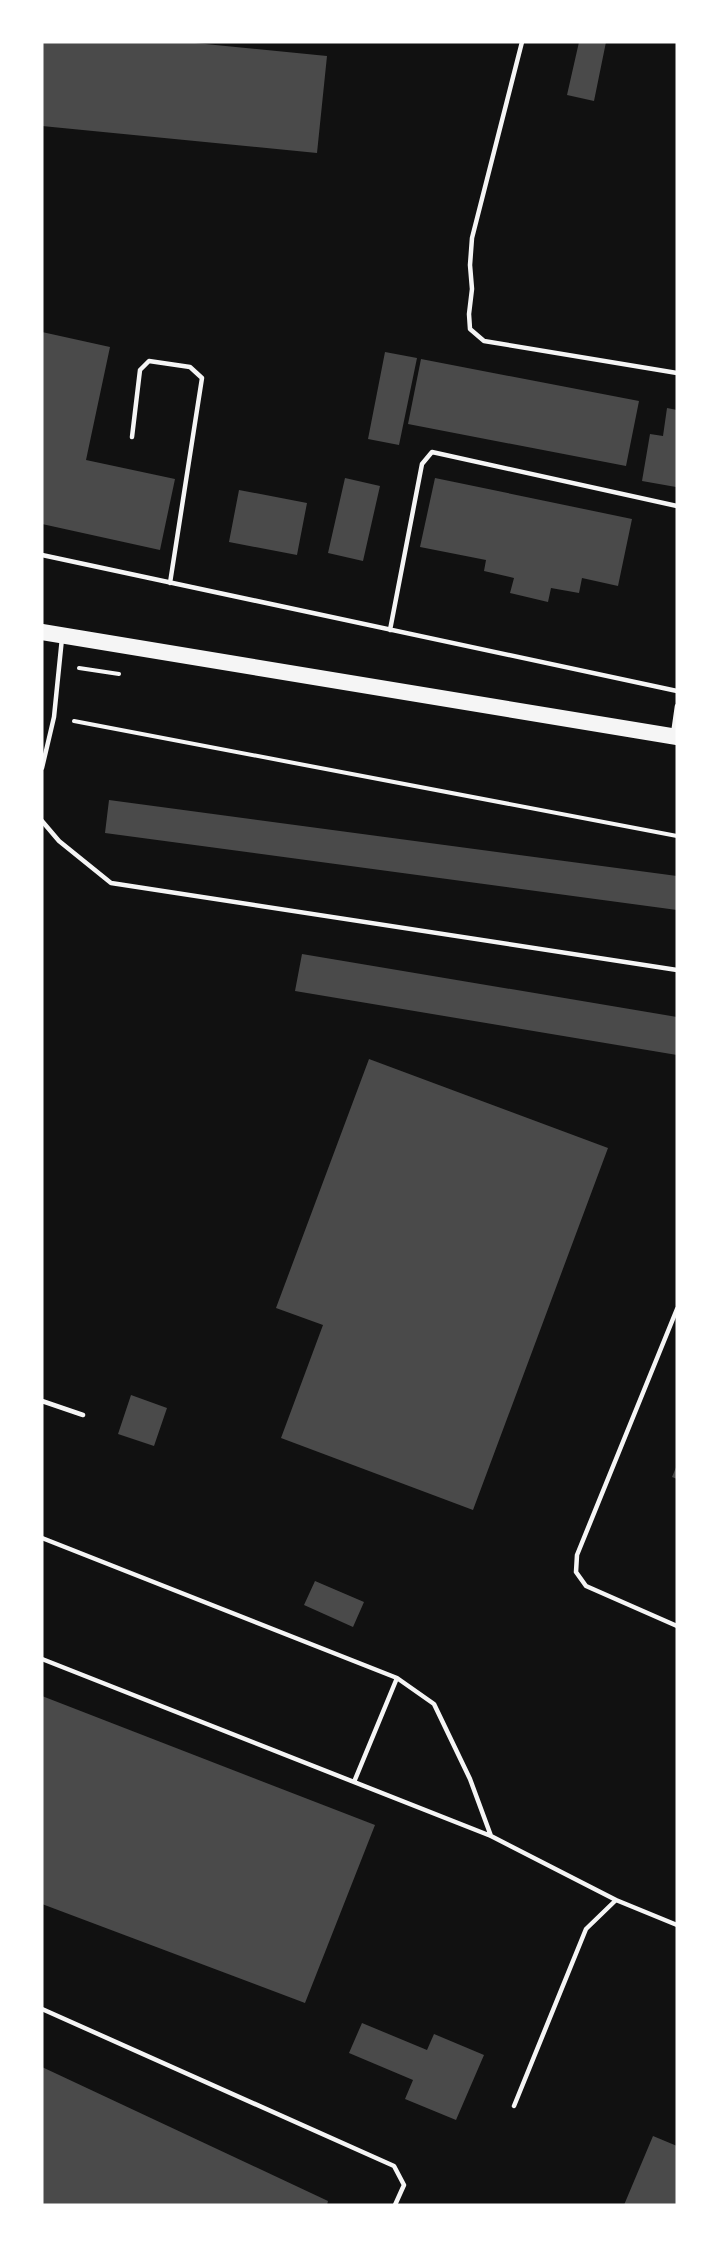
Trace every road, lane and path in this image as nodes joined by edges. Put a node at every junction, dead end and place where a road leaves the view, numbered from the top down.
1 (522, 42) edge
2 (677, 374) edge
3 (132, 436) dead end
4 (677, 506) edge
5 (42, 555) edge
6 (170, 583) junction
7 (390, 630) junction
8 (42, 632) edge
9 (62, 637) junction
10 (677, 690) edge
11 (677, 706) edge
12 (54, 717) junction
13 (675, 737) edge
14 (42, 768) edge
15 (42, 821) edge
16 (677, 836) edge
17 (677, 970) edge
18 (677, 1309) edge
19 (42, 1401) edge
20 (83, 1415) dead end
21 (42, 1538) edge
22 (677, 1626) edge
23 (42, 1659) edge
24 (397, 1678) junction
25 (354, 1782) junction
26 (491, 1836) junction
27 (616, 1900) junction
28 (677, 1925) edge
29 (42, 2009) edge
30 (514, 2106) dead end
31 (395, 2205) edge

1 - 2 lane
3 - 6 lane
4 - 7 lane
5 - 6 lane
6 - 7 lane
7 - 10 lane
8 - 9 highway
9 - 12 lane
9 - 13 highway
11 - 13 lane
12 - 14 lane
12 - 16 path
15 - 17 lane
18 - 22 lane
19 - 20 lane
21 - 24 lane
23 - 25 lane
24 - 25 lane
24 - 26 lane
25 - 26 lane
26 - 27 lane
27 - 28 lane
27 - 30 lane
29 - 31 lane

